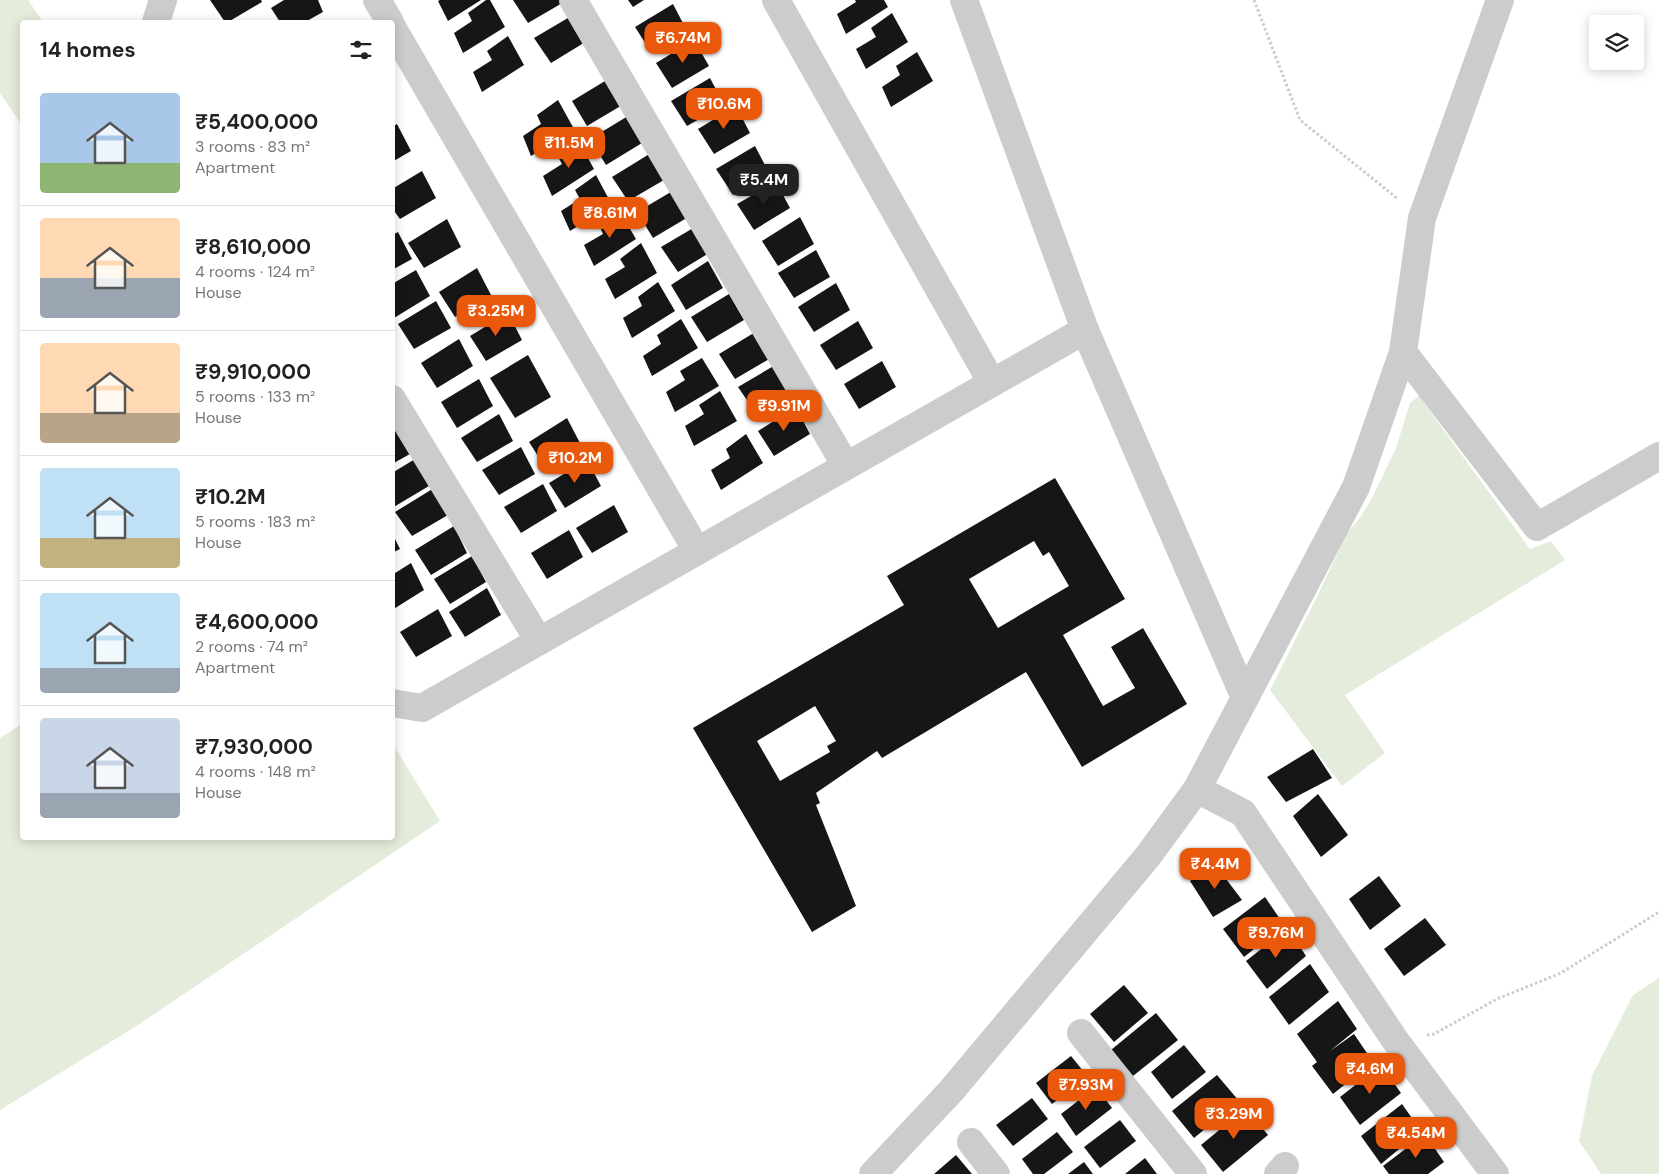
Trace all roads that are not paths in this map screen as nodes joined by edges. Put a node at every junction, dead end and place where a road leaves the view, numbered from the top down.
1 (376, 0) edge
2 (573, 0) edge
3 (776, 0) edge
4 (964, 0) edge
5 (1500, 0) edge
6 (389, 20) edge
7 (395, 33) edge
8 (1085, 330) junction
9 (1403, 352) junction
10 (992, 383) junction
11 (395, 404) edge
12 (1659, 456) edge
13 (846, 466) junction
14 (698, 551) junction
15 (539, 641) junction
16 (1245, 698) junction
17 (395, 704) edge
18 (1197, 789) junction
19 (1081, 1033) dead end
20 (971, 1142) dead end
21 (873, 1174) edge
22 (996, 1174) edge
23 (1193, 1174) edge
24 (1495, 1174) edge

1 - 6 street
2 - 13 street
3 - 10 street
4 - 8 street
5 - 9 street
7 - 14 street
8 - 10 street
8 - 16 street
9 - 12 street
9 - 16 street
10 - 13 street
11 - 15 street
13 - 14 street
14 - 15 street
15 - 17 street
16 - 18 street
18 - 21 street
18 - 24 street
19 - 23 street
20 - 22 street

